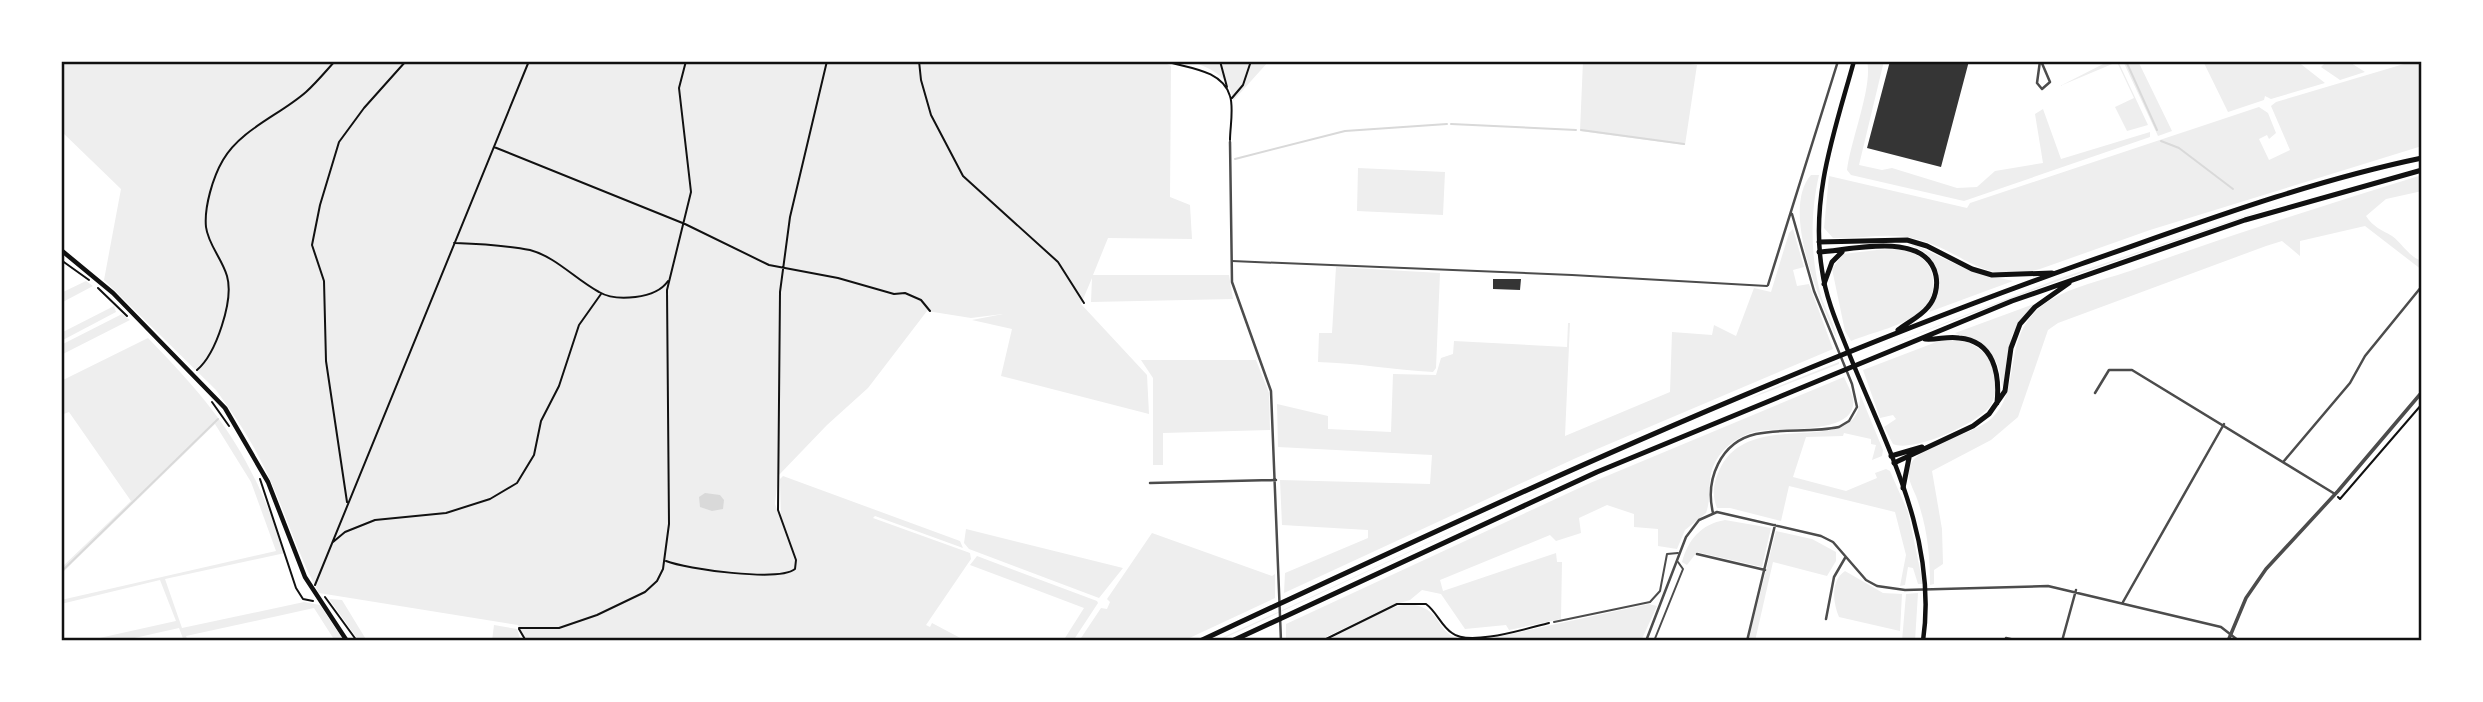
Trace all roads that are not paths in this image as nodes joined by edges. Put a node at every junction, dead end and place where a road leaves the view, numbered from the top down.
1 (1838, 61) edge
2 (1854, 61) edge
3 (2041, 61) edge
4 (1230, 142) road end
5 (2422, 158) edge
6 (2422, 170) edge
7 (1792, 214) junction
8 (1819, 242) junction
9 (61, 250) edge
10 (1844, 251) junction
11 (1819, 253) junction
12 (1231, 261) junction
13 (2059, 272) junction
14 (2075, 278) junction
15 (1768, 285) joint
16 (1824, 285) junction
17 (2422, 286) edge
18 (1893, 334) junction
19 (1922, 339) junction
20 (2422, 392) edge
21 (2095, 393) dead end
22 (1996, 404) junction
23 (2224, 424) junction
24 (1925, 447) junction
25 (1891, 456) junction
26 (1909, 458) junction
27 (2284, 461) junction
28 (1894, 463) junction
29 (1276, 480) junction
30 (1150, 483) dead end
31 (1903, 488) junction
32 (2334, 494) junction
33 (1713, 513) junction
34 (1775, 524) junction
35 (1679, 553) junction
36 (1697, 554) dead end
37 (1845, 558) junction
38 (1677, 561) junction
39 (1765, 570) junction
40 (2076, 590) junction
41 (2123, 602) junction
42 (1826, 619) dead end
43 (1554, 622) road end
44 (2231, 634) junction
45 (2006, 638) dead end
46 (347, 641) edge
47 (1200, 641) edge
48 (1232, 641) edge
49 (1281, 641) edge
50 (1646, 641) edge
51 (1654, 641) edge
52 (1747, 641) edge
53 (1923, 641) edge
54 (2019, 641) edge
55 (2062, 641) edge
56 (2228, 641) edge
57 (2239, 641) edge

1 - 7 street
2 - 8 main road
3 - 3 street
4 - 12 street
5 - 13 highway
6 - 14 highway
7 - 15 street
7 - 33 street
8 - 11 main road
8 - 13 highway
9 - 46 main road
10 - 11 highway
10 - 16 highway
10 - 18 highway
11 - 16 main road
12 - 15 lane
12 - 29 street
13 - 18 highway
14 - 19 highway
14 - 22 highway
16 - 25 main road
17 - 27 street
18 - 47 highway
19 - 22 highway
19 - 48 highway
20 - 32 street
21 - 23 street
22 - 24 highway
23 - 27 street
23 - 41 street
24 - 25 highway
24 - 26 highway
25 - 28 main road
26 - 28 highway
26 - 31 highway
27 - 32 street
28 - 31 main road
29 - 30 street
29 - 49 street
31 - 53 main road
32 - 44 street
33 - 34 street
33 - 35 street
34 - 37 street
34 - 39 street
35 - 38 street
35 - 43 lane
36 - 39 street
37 - 40 street
37 - 42 street
38 - 50 street
38 - 51 lane
39 - 52 street
40 - 41 street
40 - 55 street
41 - 44 street
44 - 56 street
44 - 57 street
45 - 54 street

